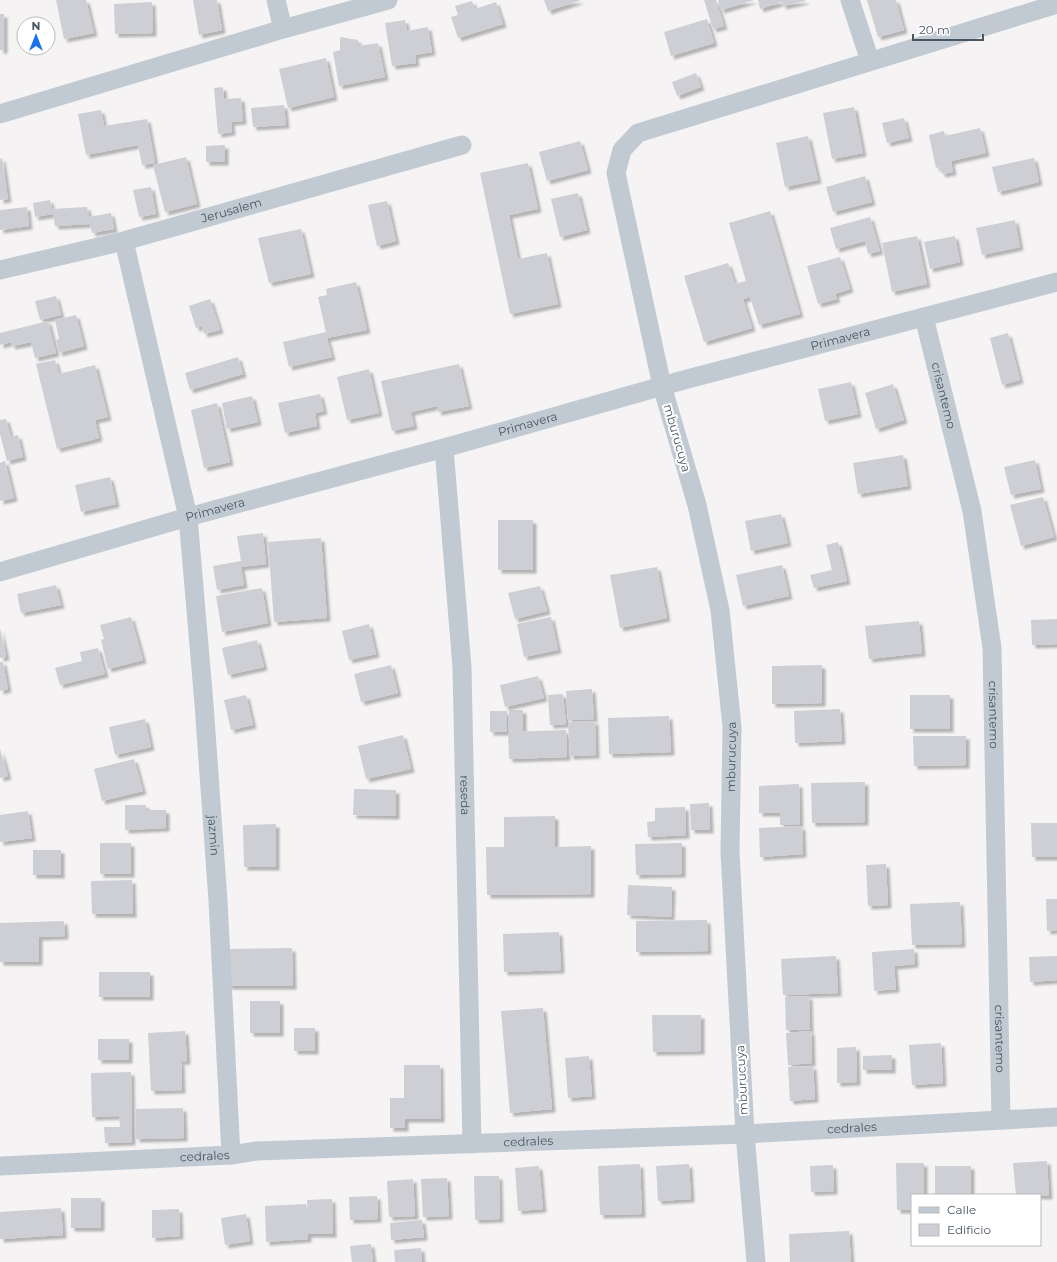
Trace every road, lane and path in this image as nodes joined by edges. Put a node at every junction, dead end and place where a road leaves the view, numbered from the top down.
1 (276, 0) edge
2 (388, 0) edge
3 (850, 0) edge
4 (1057, 4) edge
5 (282, 29) junction
6 (870, 61) junction
7 (0, 114) edge
8 (462, 145) dead end
9 (124, 241) junction
10 (0, 270) edge
11 (1057, 282) edge
12 (924, 317) junction
13 (662, 386) junction
14 (444, 448) junction
15 (188, 517) junction
16 (0, 572) edge
17 (1057, 1117) edge
18 (1001, 1120) junction
19 (744, 1134) junction
20 (472, 1144) junction
21 (231, 1155) junction
22 (0, 1166) edge
23 (756, 1262) edge

1 - 5 street
2 - 5 street
3 - 6 street
4 - 6 street, mburucuya
5 - 7 street
6 - 13 street, mburucuya
8 - 9 street, Jerusalem
9 - 10 street, Jerusalem
9 - 15 street, jazmin
11 - 12 street, Primavera
12 - 13 street, Primavera
12 - 18 street, crisantemo
13 - 14 street, Primavera
13 - 19 street, mburucuya
14 - 15 street, Primavera
14 - 20 street, reseda
15 - 16 street, Primavera
15 - 21 street, jazmin
17 - 18 street, cedrales
18 - 19 street, cedrales
19 - 20 street, cedrales
19 - 23 street, mburucuya
20 - 21 street, cedrales
21 - 22 street, cedrales

